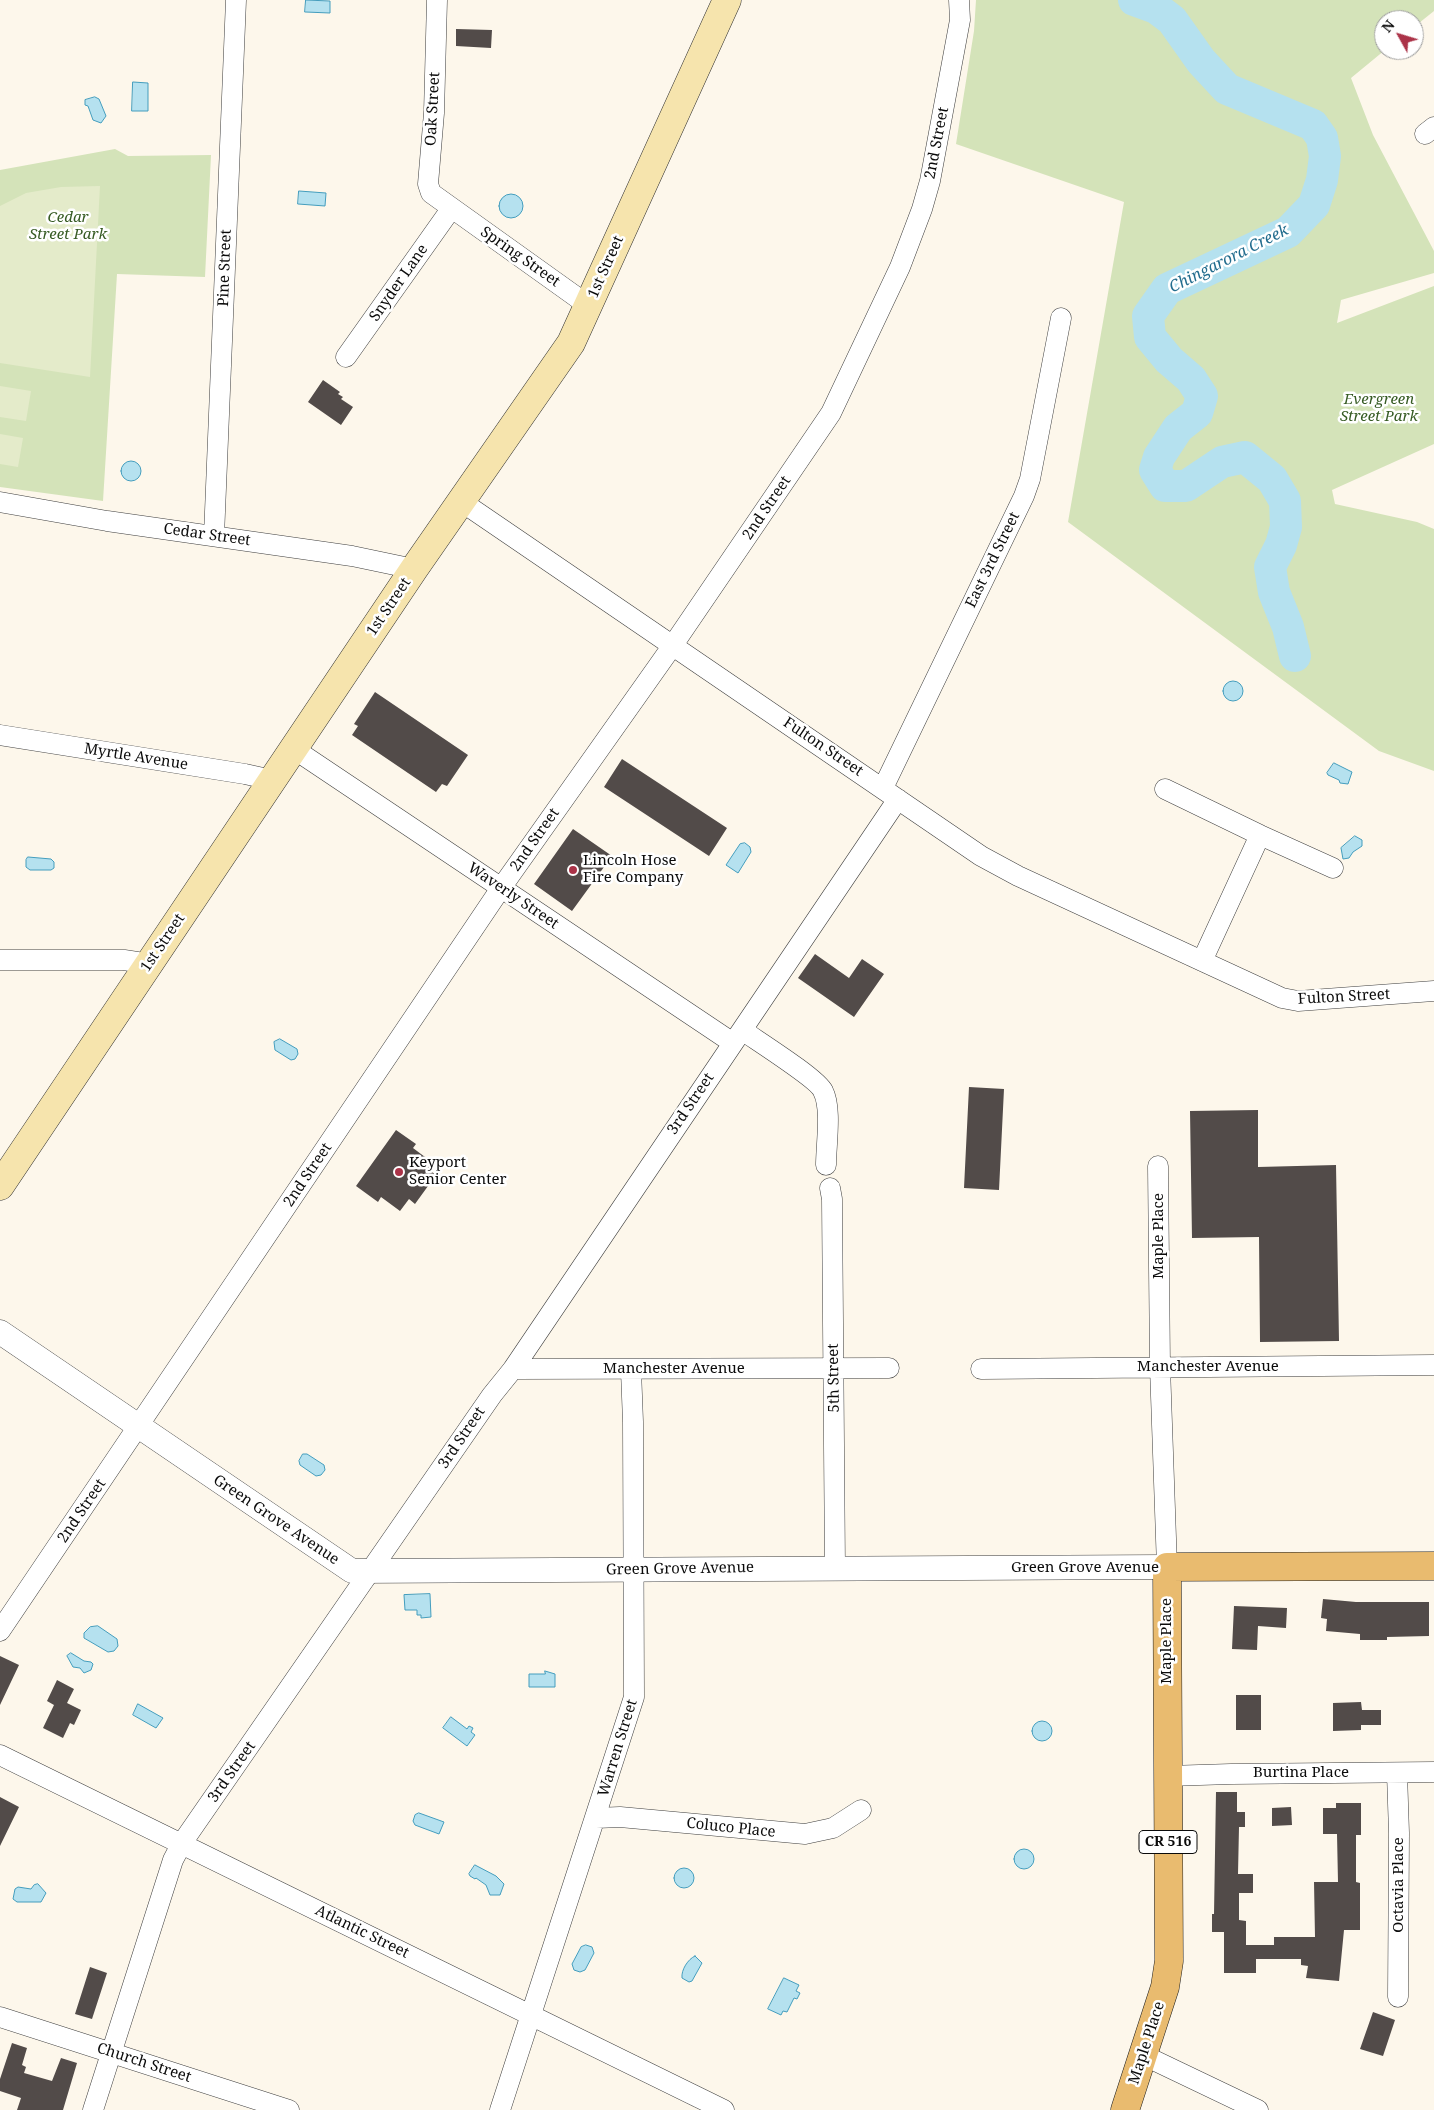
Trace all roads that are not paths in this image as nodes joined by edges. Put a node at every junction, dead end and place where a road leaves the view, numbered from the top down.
1 (236, 0) edge
2 (437, 0) edge
3 (727, 0) edge
4 (959, 0) edge
5 (451, 209) junction
6 (589, 306) junction
7 (1061, 318) dead end
8 (346, 357) dead end
9 (0, 502) edge
10 (462, 502) junction
11 (214, 536) junction
12 (414, 569) junction
13 (673, 645) junction
14 (0, 735) edge
15 (294, 749) junction
16 (272, 780) junction
17 (1165, 789) dead end
18 (890, 793) junction
19 (1260, 835) junction
20 (1333, 868) dead end
21 (501, 888) junction
22 (0, 960) edge
23 (1202, 961) junction
24 (147, 966) junction
25 (1434, 990) edge
26 (737, 1036) junction
27 (826, 1165) dead end
28 (1158, 1166) dead end
29 (0, 1186) edge
30 (830, 1188) dead end
31 (0, 1332) edge
32 (1434, 1365) edge
33 (1160, 1367) junction
34 (834, 1368) junction
35 (889, 1368) dead end
36 (981, 1368) dead end
37 (513, 1369) junction
38 (631, 1370) junction
39 (140, 1426) junction
40 (1434, 1566) edge
41 (835, 1568) junction
42 (1167, 1568) junction
43 (633, 1570) junction
44 (371, 1571) junction
45 (0, 1631) edge
46 (0, 1755) edge
47 (1434, 1772) edge
48 (1396, 1773) junction
49 (1168, 1776) junction
50 (861, 1810) dead end
51 (596, 1818) junction
52 (182, 1843) junction
53 (1398, 1997) dead end
54 (531, 2016) junction
55 (0, 2017) edge
56 (112, 2053) junction
57 (1143, 2055) junction
58 (93, 2110) edge
59 (289, 2110) edge
60 (500, 2110) edge
61 (724, 2110) edge
62 (1125, 2110) edge
63 (1258, 2110) edge

1 - 11 street, Pine Street
2 - 5 street, Oak Street
3 - 6 main road, 1st Street
4 - 13 street, 2nd Street
5 - 6 street, Spring Street
5 - 8 street, Snyder Lane
6 - 10 main road, 1st Street
7 - 18 street, East 3rd Street
9 - 11 street, Cedar Street
10 - 12 main road, 1st Street
10 - 13 street, Fulton Street
11 - 12 street, Cedar Street
12 - 15 main road, 1st Street
13 - 18 street, Fulton Street
13 - 21 street, 2nd Street
14 - 16 street, Myrtle Avenue
15 - 16 main road, 1st Street
15 - 21 street, Waverly Street
16 - 24 main road, 1st Street
17 - 19 street
18 - 23 street, Fulton Street
18 - 26 street, 3rd Street
19 - 20 street
19 - 23 street
21 - 26 street, Waverly Street
21 - 39 street, 2nd Street
22 - 24 street
23 - 25 street, Fulton Street
24 - 29 main road, 1st Street
26 - 27 street, Waverly Street
26 - 37 street, 3rd Street
28 - 33 street, Maple Place
30 - 34 street, 5th Street
31 - 39 street, Green Grove Avenue
32 - 33 street, Manchester Avenue
33 - 36 street, Manchester Avenue
33 - 42 street, Maple Place
34 - 35 street, Manchester Avenue
34 - 38 street, Manchester Avenue
34 - 41 street, 5th Street
37 - 38 street, Manchester Avenue
37 - 44 street, 3rd Street
38 - 43 street, Warren Street
39 - 44 street, Green Grove Avenue
39 - 45 street, 2nd Street
40 - 42 main road, Green Grove Avenue
41 - 42 street, Green Grove Avenue
41 - 43 street, Green Grove Avenue
42 - 49 main road, Maple Place / CR 516
43 - 44 street, Green Grove Avenue
43 - 51 street, Warren Street
44 - 52 street, 3rd Street
46 - 52 street, Atlantic Street
47 - 48 street, Burtina Place
48 - 49 street, Burtina Place
48 - 53 street, Octavia Place
49 - 57 main road, Maple Place / CR 516
50 - 51 street, Coluco Place
51 - 54 street, Warren Street
52 - 54 street, Atlantic Street
52 - 56 street, 3rd Street
54 - 60 street, Warren Street
54 - 61 street, Atlantic Street
55 - 56 street, Church Street
56 - 58 street, 3rd Street
56 - 59 street, Church Street
57 - 62 main road, Maple Place / CR 516
57 - 63 street

